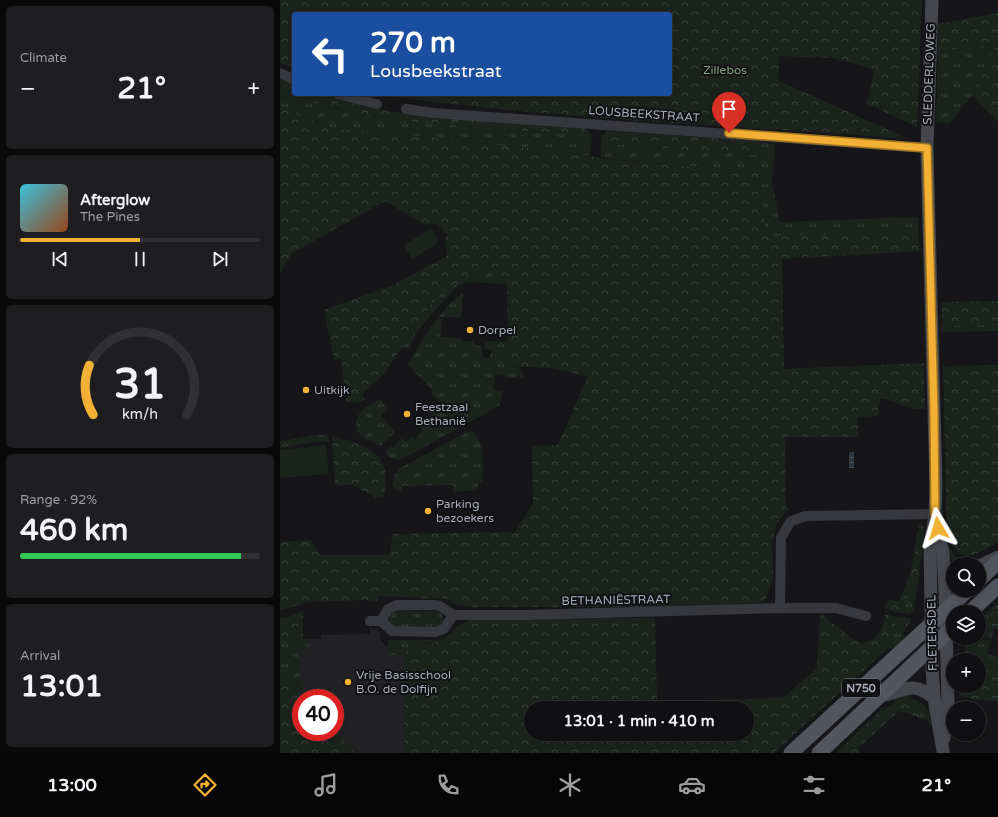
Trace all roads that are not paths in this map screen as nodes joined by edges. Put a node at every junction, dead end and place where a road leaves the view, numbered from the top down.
1 (932, 0) edge
2 (280, 73) edge
3 (292, 79) edge
4 (346, 96) edge
5 (377, 104) dead end
6 (406, 109) dead end
7 (927, 148) junction
8 (935, 514) junction
9 (943, 554) junction
10 (947, 557) edge
11 (998, 558) edge
12 (998, 562) edge
13 (986, 563) edge
14 (986, 573) edge
15 (998, 586) edge
16 (961, 597) edge
17 (952, 605) edge
18 (978, 605) edge
19 (780, 608) junction
20 (946, 611) joint
21 (453, 615) junction
22 (866, 616) dead end
23 (931, 624) junction
24 (946, 634) edge
25 (950, 645) edge
26 (932, 648) junction
27 (880, 696) junction
28 (934, 698) junction
29 (943, 752) edge
30 (791, 753) edge
31 (819, 753) edge

1 - 7 street, SLEDDERLOWEG
2 - 3 street
4 - 5 street
6 - 7 street, LOUSBEEKSTRAAT
7 - 8 street, FLETERSDEL
8 - 9 street, FLETERSDEL
8 - 19 street
8 - 23 street, FLETERSDEL
9 - 10 street
9 - 20 street, FLETERSDEL
11 - 13 street
12 - 14 main road
15 - 18 main road
16 - 17 main road, N750
19 - 21 street, BETHANIËSTRAAT
19 - 22 street, BETHANIËSTRAAT
20 - 23 main road, N750
21 - 21 street, BETHANIËSTRAAT
23 - 26 street, FLETERSDEL
23 - 30 main road, N750
24 - 26 main road, N750
25 - 29 street, FLETERSDEL
26 - 27 main road, N750
26 - 28 street, FLETERSDEL
27 - 28 street
27 - 31 main road, N750
28 - 29 street, FLETERSDEL

